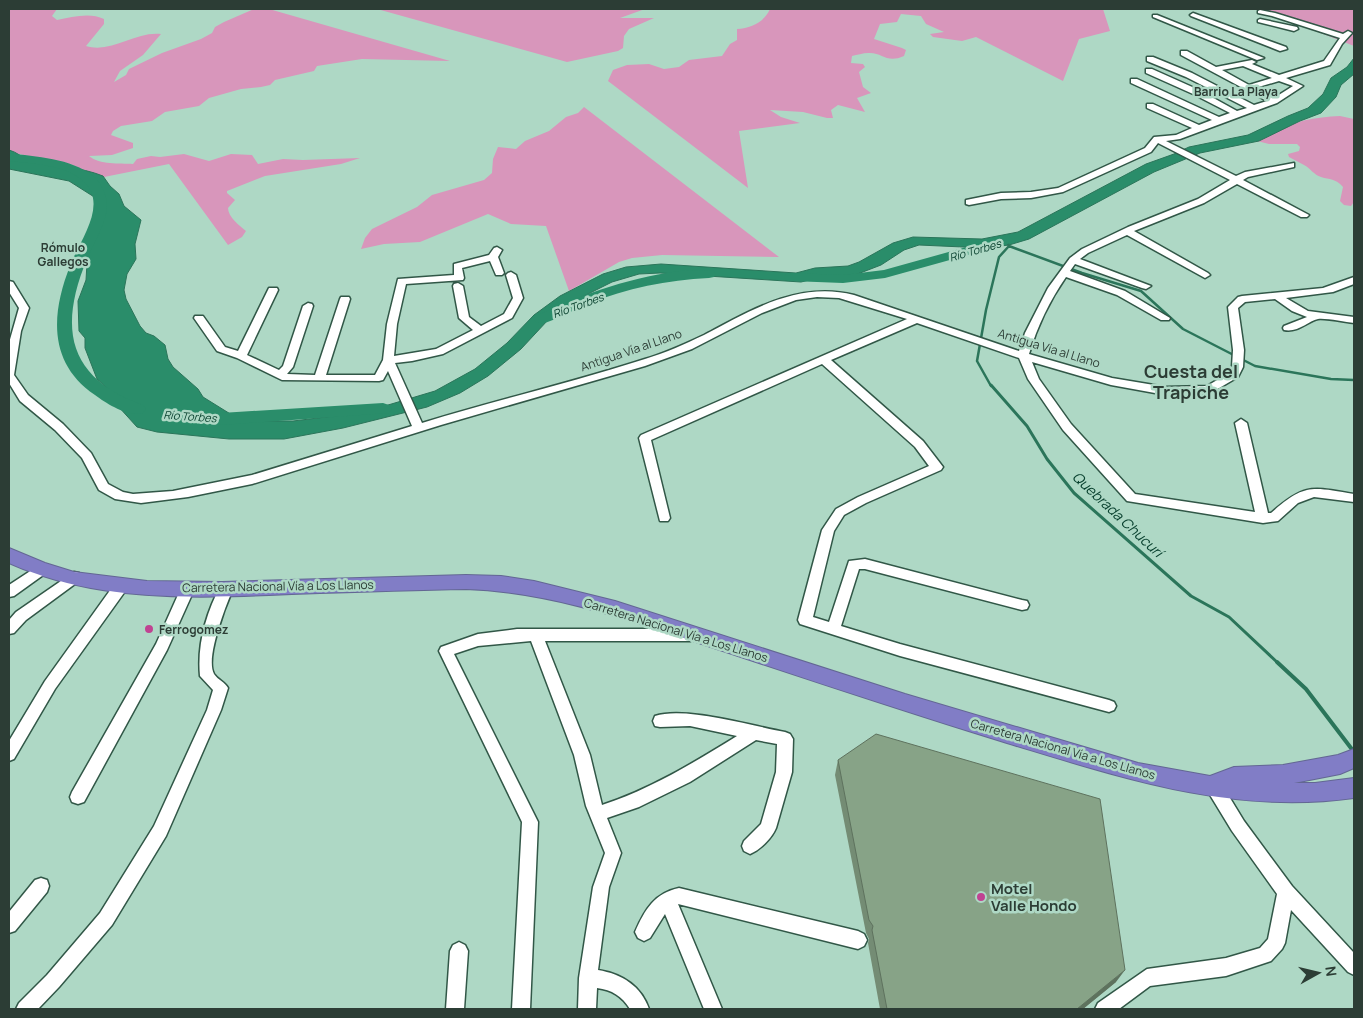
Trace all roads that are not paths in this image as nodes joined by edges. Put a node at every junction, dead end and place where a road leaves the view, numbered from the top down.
1 (1195, 12) edge
2 (1260, 12) dead end
3 (1156, 16) dead end
4 (1260, 21) dead end
5 (1218, 24) junction
6 (1186, 28) junction
7 (1198, 32) junction
8 (1344, 38) junction
9 (1283, 49) dead end
10 (1184, 53) dead end
11 (1150, 59) dead end
12 (1244, 64) junction
13 (1216, 69) junction
14 (1149, 71) dead end
15 (1189, 75) junction
16 (1279, 78) junction
17 (1134, 81) dead end
18 (1250, 87) junction
19 (1274, 101) junction
20 (1150, 106) dead end
21 (1253, 108) junction
22 (1237, 114) junction
23 (1219, 120) junction
24 (1199, 128) junction
25 (1157, 139) junction
26 (1291, 165) dead end
27 (1234, 180) junction
28 (969, 202) dead end
29 (1304, 215) dead end
30 (1126, 231) junction
31 (1073, 260) junction
32 (499, 273) dead end
33 (1065, 273) junction
34 (511, 275) dead end
35 (1205, 275) dead end
36 (1354, 280) edge
37 (9, 284) edge
38 (458, 286) dead end
39 (1146, 286) dead end
40 (273, 290) dead end
41 (1277, 295) junction
42 (345, 299) dead end
43 (308, 306) dead end
44 (1314, 317) junction
45 (199, 318) dead end
46 (1165, 318) dead end
47 (916, 319) junction
48 (1354, 320) edge
49 (1288, 328) dead end
50 (479, 330) junction
51 (1023, 355) junction
52 (241, 356) junction
53 (388, 360) junction
54 (824, 360) junction
55 (280, 375) junction
56 (319, 378) junction
57 (1241, 423) dead end
58 (419, 428) junction
59 (1354, 498) edge
60 (664, 518) dead end
61 (1263, 518) junction
62 (10, 557) edge
63 (41, 569) junction
64 (74, 577) junction
65 (121, 586) junction
66 (226, 589) junction
67 (187, 590) junction
68 (9, 592) edge
69 (1022, 605) dead end
70 (9, 629) edge
71 (833, 630) junction
72 (696, 635) junction
73 (536, 636) junction
74 (1109, 706) dead end
75 (660, 721) dead end
76 (754, 733) junction
77 (9, 754) edge
78 (1354, 758) edge
79 (1213, 785) junction
80 (1354, 788) edge
81 (78, 797) dead end
82 (597, 814) junction
83 (750, 846) dead end
84 (41, 886) dead end
85 (1286, 892) junction
86 (667, 900) junction
87 (9, 925) edge
88 (644, 932) dead end
89 (858, 940) dead end
90 (459, 951) dead end
91 (1354, 966) edge
92 (588, 978) junction
93 (25, 1009) edge
94 (454, 1009) edge
95 (521, 1009) edge
96 (588, 1009) edge
97 (640, 1009) edge
98 (713, 1009) edge
99 (1104, 1009) edge

1 - 5 street
1 - 6 street
2 - 8 street
3 - 6 street
4 - 8 street
5 - 7 street
5 - 9 street
6 - 7 street
7 - 12 street
8 - 16 street
10 - 13 street
11 - 15 street
12 - 13 street
12 - 16 street
13 - 15 street
13 - 18 street
14 - 22 street
15 - 21 street
16 - 18 street
16 - 19 street
17 - 23 street
18 - 19 street
19 - 21 street
20 - 24 street
21 - 22 street
22 - 23 street
23 - 24 street
24 - 25 street
25 - 27 street
25 - 28 street
26 - 27 street
27 - 29 street
27 - 30 street
30 - 31 street
30 - 35 street
31 - 33 street
31 - 39 street
32 - 53 street
33 - 46 street
33 - 51 street
34 - 50 street
36 - 41 street, Antigua Vía al Llano
37 - 58 street, Antigua Vía al Llano
38 - 50 street
40 - 52 street
41 - 44 street
41 - 51 street, Antigua Vía al Llano
42 - 56 street
43 - 55 street
44 - 48 street
44 - 49 street
45 - 52 street
47 - 51 street, Antigua Vía al Llano
47 - 54 street
47 - 58 street, Antigua Vía al Llano
50 - 53 street
51 - 61 street
52 - 55 street
53 - 56 street
53 - 58 street
54 - 60 street
54 - 71 street
55 - 56 street
57 - 61 street
59 - 61 street
62 - 63 highway, Carretera Nacional Vía a Los Llanos
63 - 64 highway, Carretera Nacional Vía a Los Llanos
63 - 68 street
64 - 65 highway, Carretera Nacional Vía a Los Llanos
64 - 70 street
65 - 67 highway, Carretera Nacional Vía a Los Llanos
65 - 77 street
66 - 67 highway, Carretera Nacional Vía a Los Llanos
66 - 72 highway, Carretera Nacional Vía a Los Llanos
66 - 93 street
67 - 81 street
69 - 71 street
71 - 74 street
72 - 73 street
72 - 79 highway, Carretera Nacional Vía a Los Llanos
73 - 82 street
73 - 95 street
75 - 76 street
76 - 82 street
76 - 83 street
78 - 79 highway, Carretera Nacional Vía a Los Llanos
79 - 80 highway, Carretera Nacional Vía a Los Llanos
79 - 85 street
82 - 92 street
84 - 87 street
85 - 91 street
85 - 99 street
86 - 88 street
86 - 89 street
86 - 98 street
90 - 94 street
92 - 96 street
92 - 97 street

